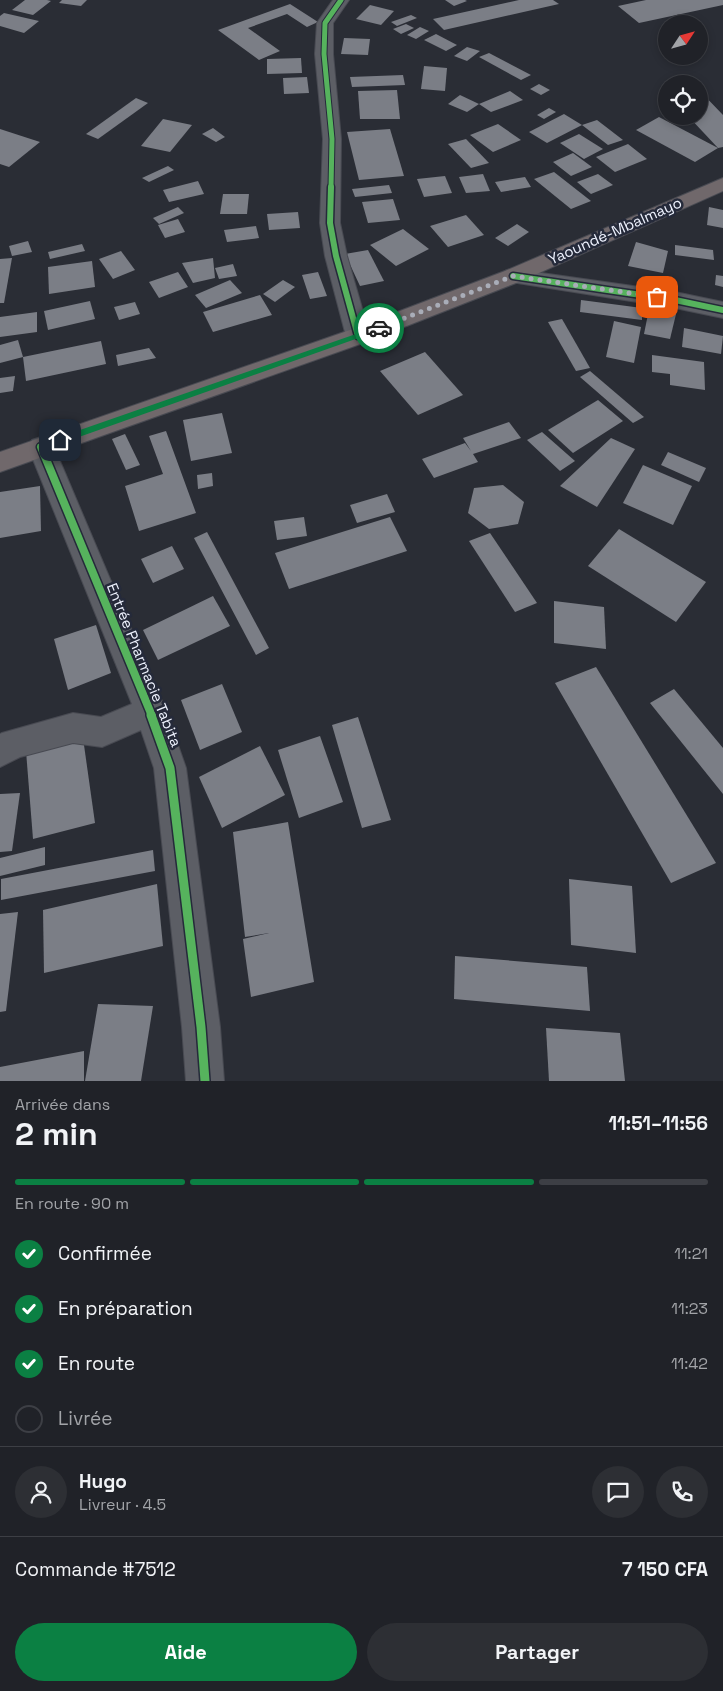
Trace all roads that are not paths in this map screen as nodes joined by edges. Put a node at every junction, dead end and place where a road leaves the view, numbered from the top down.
1 (341, 0) edge
2 (723, 184) edge
3 (513, 276) junction
4 (723, 310) edge
5 (358, 336) junction
6 (41, 447) junction
7 (0, 462) edge
8 (150, 711) junction
9 (0, 752) edge
10 (205, 1081) edge

1 - 5 street
2 - 3 highway, Yaoundé-Mbalmayo
3 - 4 street
3 - 5 highway, Yaoundé-Mbalmayo
5 - 6 highway, Yaoundé-Mbalmayo
6 - 7 highway, Yaoundé-Mbalmayo
6 - 8 street, Entrée Pharmacie Tabita
8 - 9 street
8 - 10 street, Entrée Pharmacie Tabita

